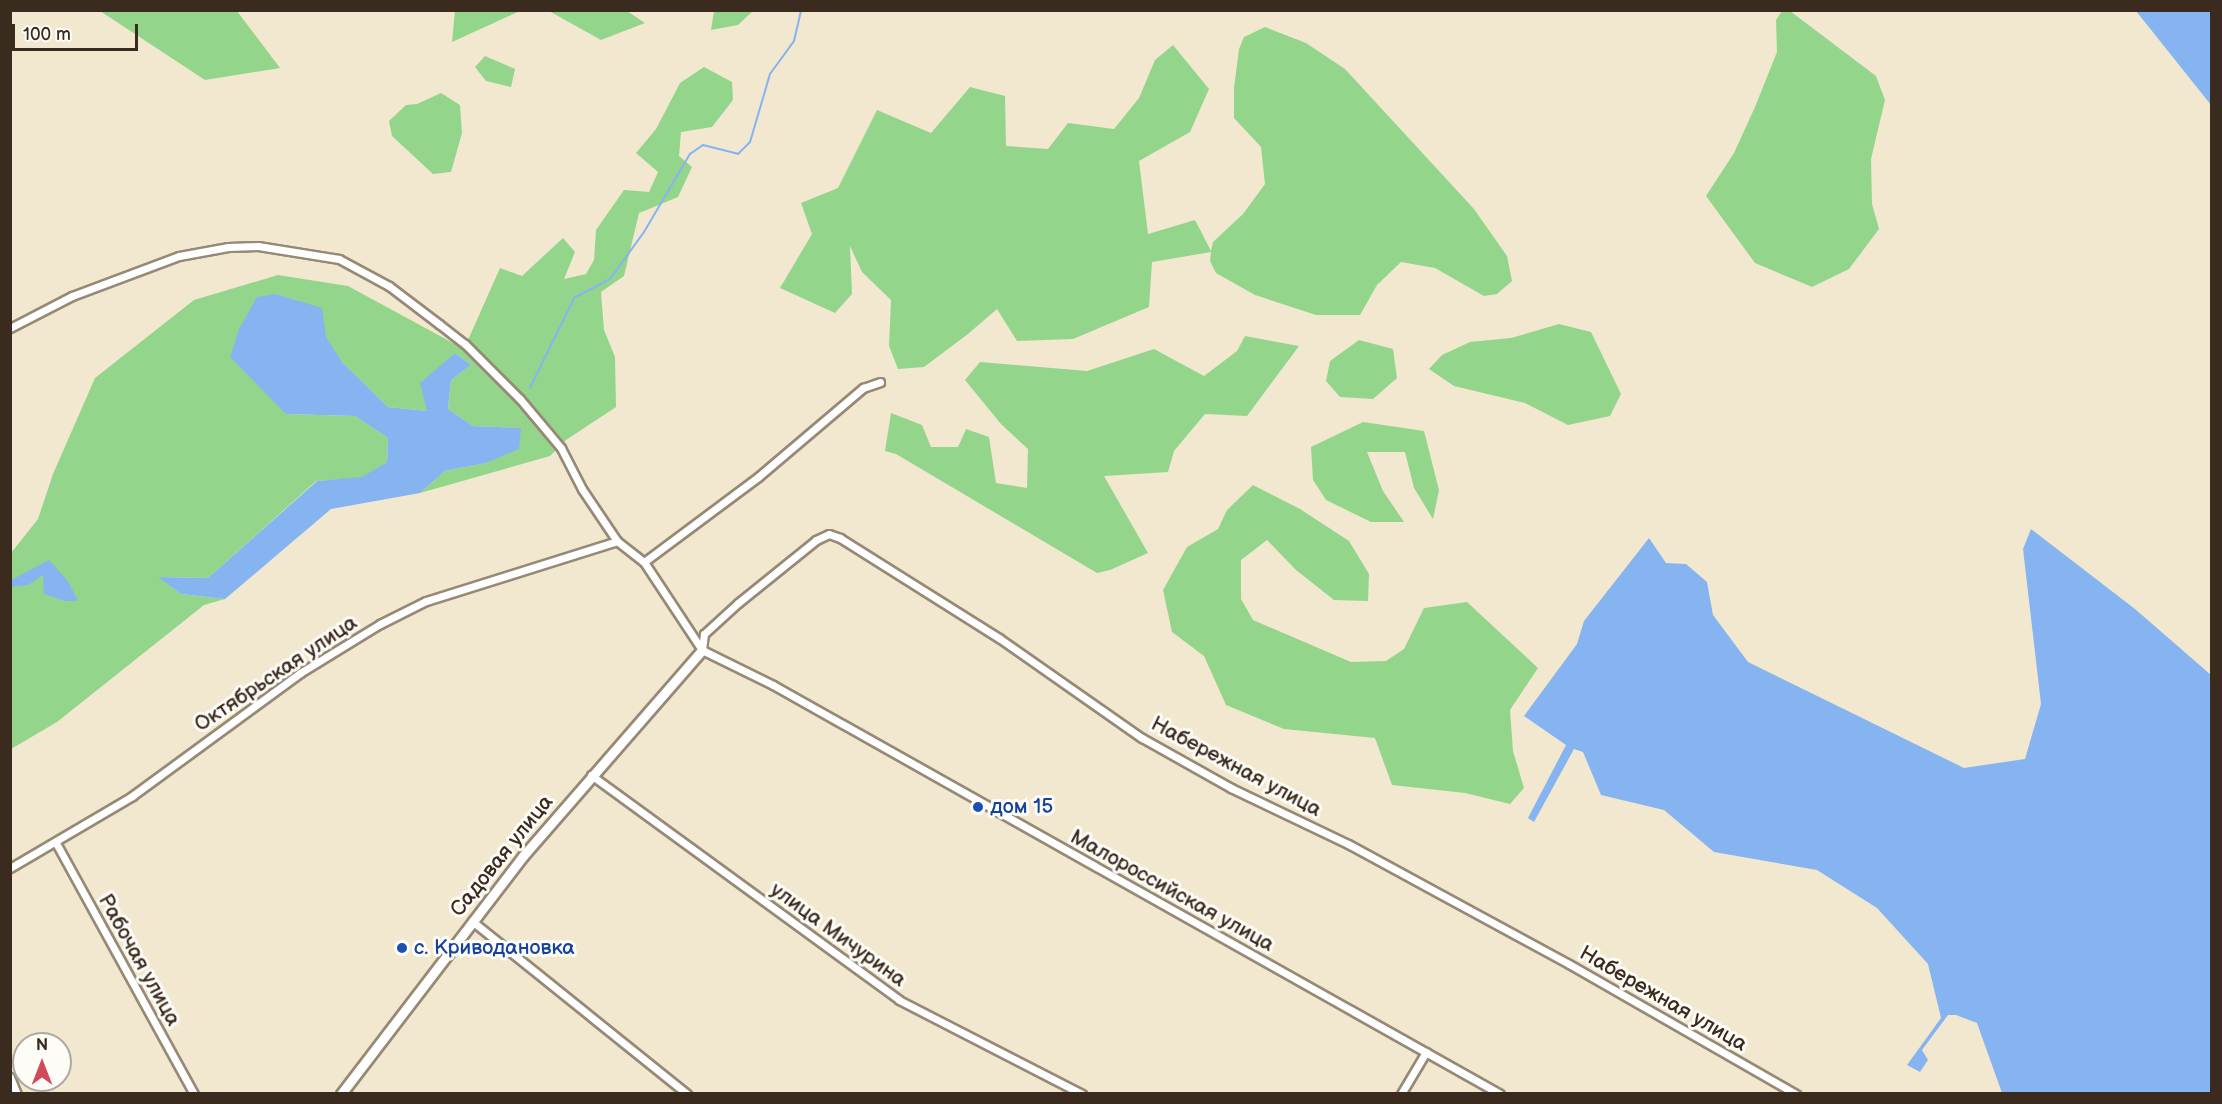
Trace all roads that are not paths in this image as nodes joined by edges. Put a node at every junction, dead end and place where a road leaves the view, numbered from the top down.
1 (10, 328) edge
2 (880, 382) dead end
3 (617, 541) junction
4 (644, 562) junction
5 (702, 650) junction
6 (591, 775) junction
7 (56, 843) junction
8 (10, 868) edge
9 (472, 921) junction
10 (1426, 1052) junction
11 (10, 1077) edge
12 (17, 1094) edge
13 (194, 1094) edge
14 (341, 1094) edge
15 (687, 1094) edge
16 (1082, 1094) edge
17 (1401, 1094) edge
18 (1500, 1094) edge
19 (1796, 1094) edge

1 - 3 street
2 - 4 street
3 - 4 street
3 - 7 street, Октябрьская улица
4 - 5 street
5 - 6 street, Садовая улица
5 - 10 street, Малороссийская улица
5 - 19 street, Набережная улица
6 - 9 street, Садовая улица
6 - 16 street, улица Мичурина
7 - 8 street, Октябрьская улица
7 - 13 street, Рабочая улица
9 - 14 street, Садовая улица
9 - 15 street
10 - 17 street
10 - 18 street, Малороссийская улица
11 - 12 street

